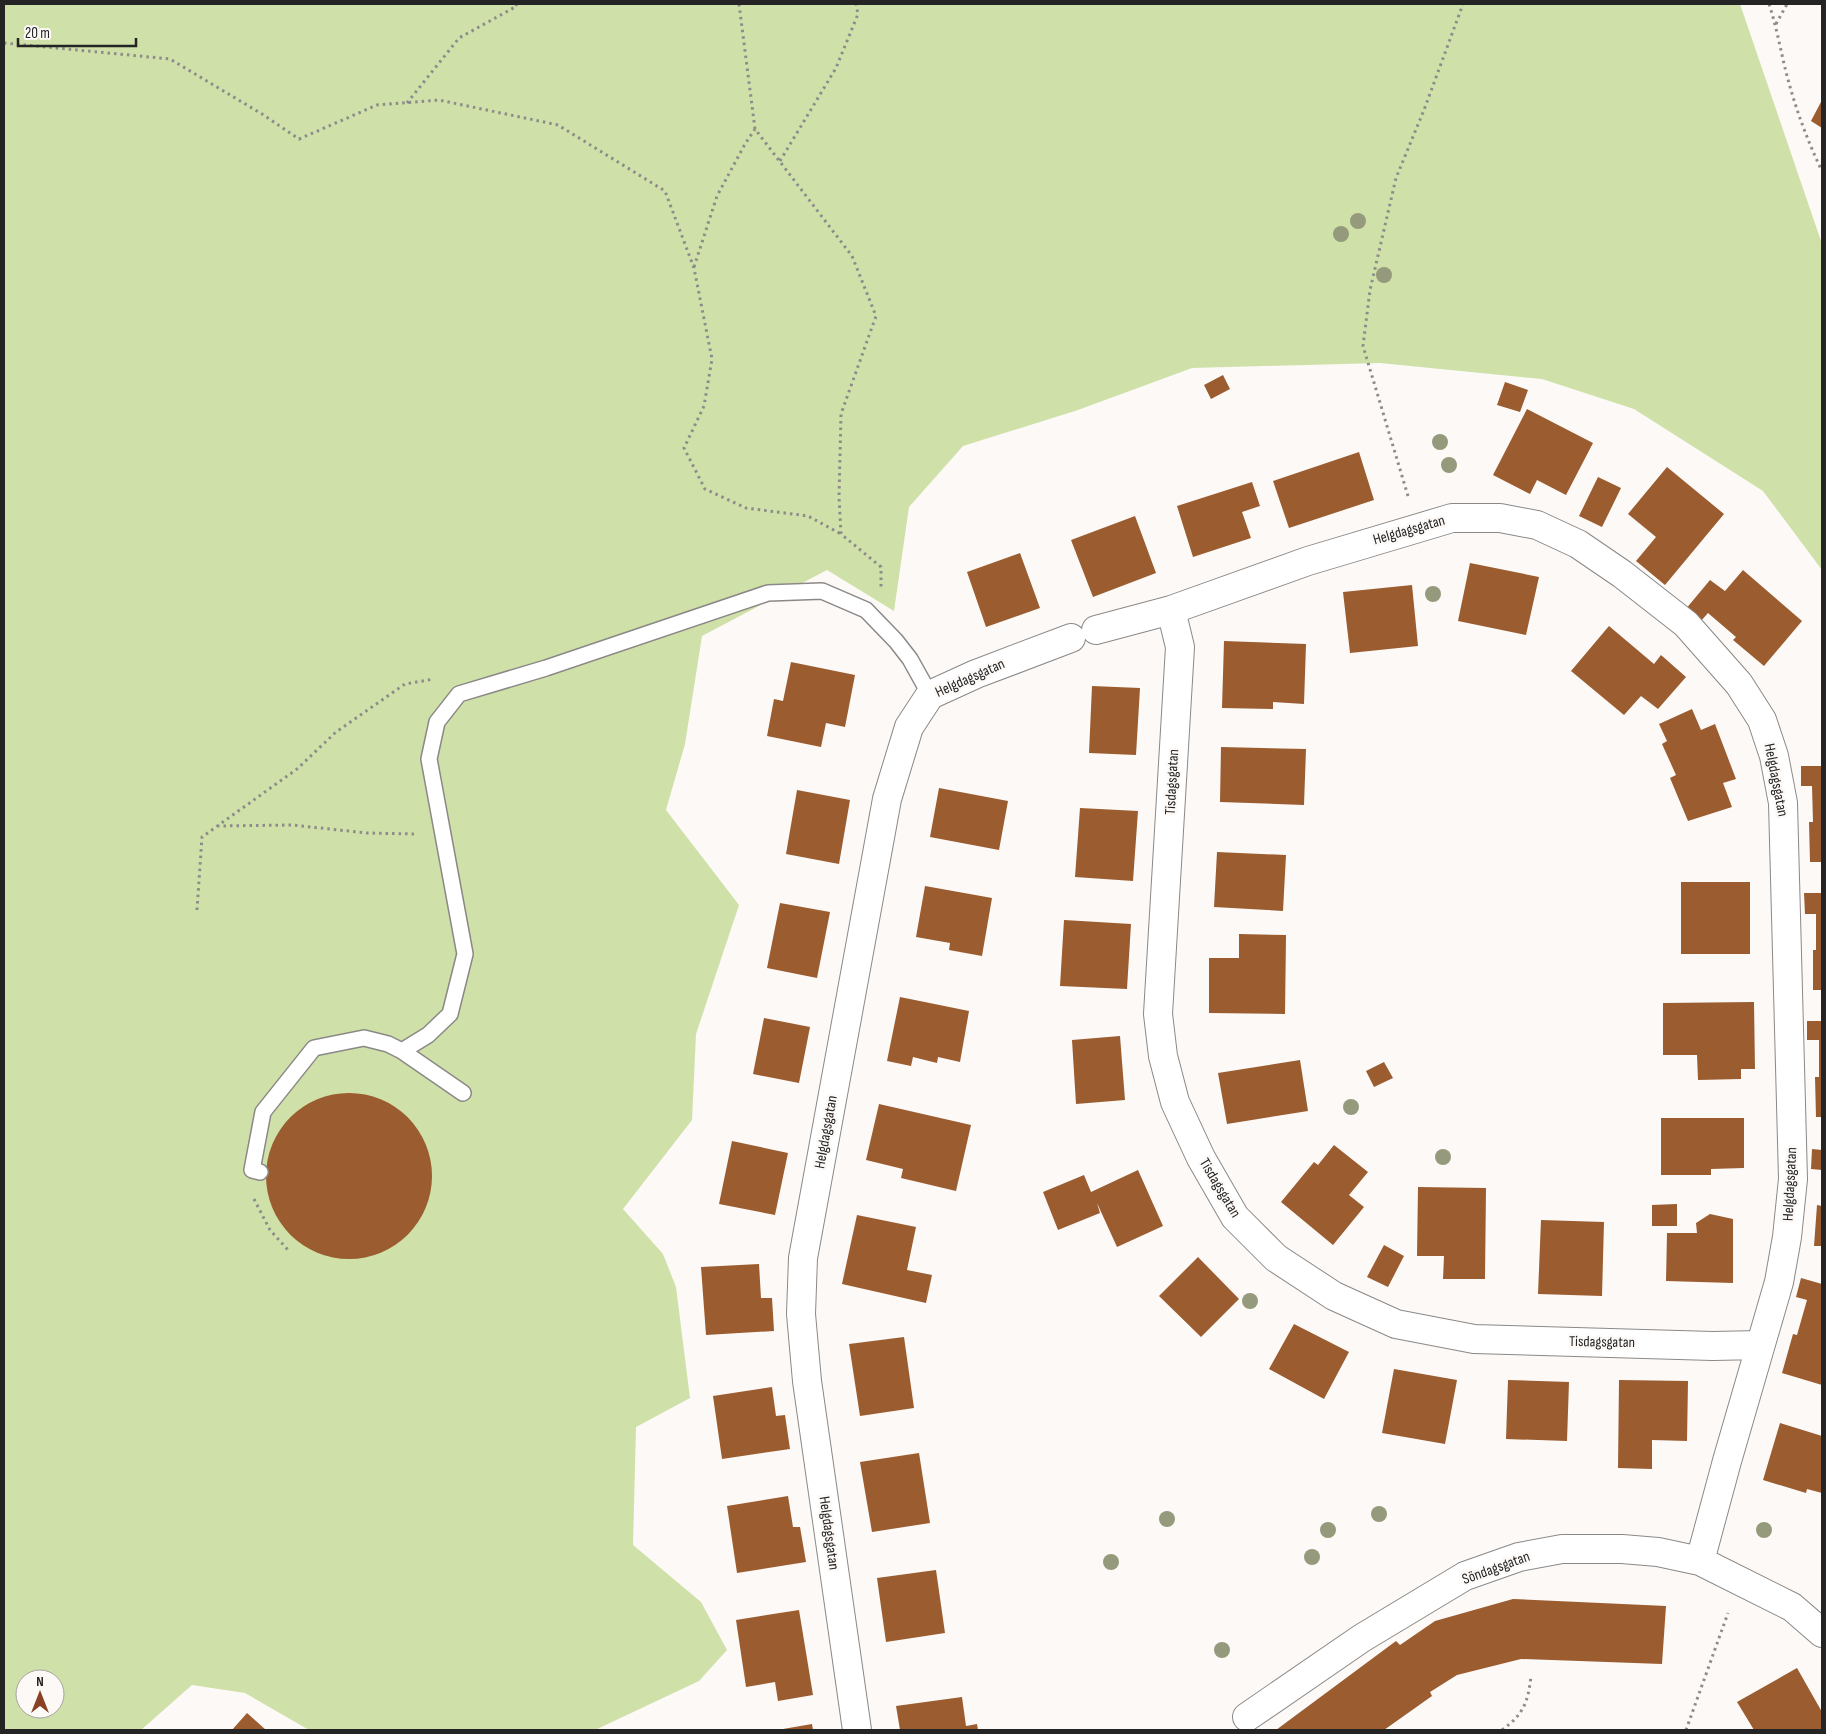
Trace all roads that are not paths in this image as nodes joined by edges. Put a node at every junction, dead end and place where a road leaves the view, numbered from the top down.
1 (1171, 610) junction
2 (930, 695) junction
3 (402, 1051) junction
4 (463, 1093) dead end
5 (256, 1171) road end
6 (1760, 1345) junction
7 (1700, 1561) junction
8 (1822, 1633) edge
9 (1247, 1717) dead end
10 (857, 1730) edge

1 - 2 street, Helgdagsgatan
1 - 6 street, Tisdagsgatan
1 - 6 street, Helgdagsgatan
2 - 3 lane
2 - 10 street, Helgdagsgatan
3 - 4 lane
3 - 5 lane
6 - 7 street, Helgdagsgatan
7 - 8 street, Söndagsgatan
7 - 9 street, Söndagsgatan

